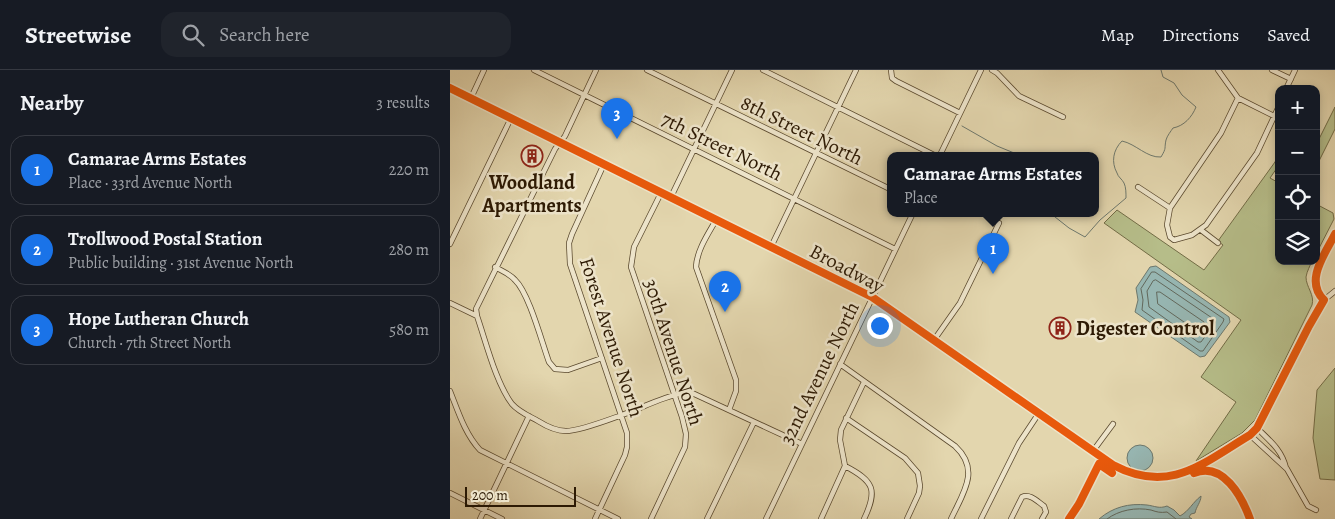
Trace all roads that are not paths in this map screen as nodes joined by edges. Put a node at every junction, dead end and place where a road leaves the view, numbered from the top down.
1 (484, 70) edge
2 (534, 70) edge
3 (596, 70) edge
4 (647, 70) edge
5 (732, 70) edge
6 (763, 70) edge
7 (856, 70) edge
8 (891, 70) edge
9 (980, 70) edge
10 (992, 70) edge
11 (1218, 70) edge
12 (1272, 70) edge
13 (1295, 70) edge
14 (1291, 79) junction
15 (1288, 85) edge
16 (450, 88) edge
17 (584, 95) junction
18 (471, 98) junction
19 (1238, 98) junction
20 (715, 104) junction
21 (838, 107) junction
22 (960, 113) junction
23 (1274, 116) joint
24 (1063, 117) dead end
25 (511, 118) junction
26 (560, 142) junction
27 (694, 149) junction
28 (816, 152) junction
29 (928, 152) edge
30 (941, 152) edge
31 (604, 164) junction
32 (1138, 187) dead end
33 (887, 188) edge
34 (661, 193) junction
35 (671, 197) junction
36 (794, 198) junction
37 (1170, 208) junction
38 (910, 217) edge
39 (716, 220) junction
40 (999, 224) dead end
41 (1202, 230) junction
42 (1335, 234) edge
43 (1218, 243) dead end
44 (450, 244) edge
45 (771, 247) junction
46 (895, 249) junction
47 (496, 267) junction
48 (1335, 291) edge
49 (872, 297) junction
50 (1324, 300) junction
51 (450, 303) edge
52 (477, 316) junction
53 (934, 340) junction
54 (602, 358) junction
55 (840, 364) junction
56 (864, 382) junction
57 (450, 391) edge
58 (674, 396) junction
59 (729, 410) junction
60 (1039, 413) junction
61 (622, 415) junction
62 (529, 416) junction
63 (846, 418) junction
64 (754, 422) junction
65 (1114, 424) dead end
66 (1257, 428) junction
67 (1250, 435) junction
68 (802, 444) junction
69 (1093, 451) junction
70 (507, 464) junction
71 (846, 466) junction
72 (1287, 469) junction
73 (450, 493) edge
74 (484, 510) junction
75 (600, 510) junction
76 (1316, 510) dead end
77 (480, 519) edge
78 (502, 519) edge
79 (595, 519) edge
80 (618, 519) edge
81 (651, 519) edge
82 (708, 519) edge
83 (766, 519) edge
84 (821, 519) edge
85 (864, 519) edge
86 (907, 519) edge
87 (951, 519) edge
88 (981, 519) edge
89 (1011, 519) edge
90 (1042, 519) edge

1 - 18 street
2 - 17 street, 7th Street North
3 - 17 street
4 - 20 street, 8th Street North
5 - 20 street
6 - 21 street
7 - 21 street
8 - 22 street
9 - 22 street
10 - 24 street
11 - 19 street
12 - 14 street
13 - 14 street
14 - 15 street
16 - 18 street, Broadway
17 - 26 street
17 - 27 street, 7th Street North
18 - 25 street, Broadway
19 - 23 street
19 - 37 street
20 - 27 street
20 - 28 street, 8th Street North
21 - 28 street
21 - 29 street
22 - 30 street
23 - 41 street
25 - 26 street, Broadway
25 - 44 street
26 - 31 street, Broadway
26 - 47 street
27 - 35 street
27 - 36 street, 7th Street North
28 - 33 street, 8th Street North
28 - 36 street
31 - 34 street, Broadway
31 - 54 street, Forest Avenue North
32 - 37 street
34 - 35 street, Broadway
34 - 58 street, 30th Avenue North
35 - 39 street, Broadway
36 - 45 street
36 - 46 street, 7th Street North
37 - 41 street
38 - 46 street, 32nd Avenue North
39 - 45 street, Broadway
39 - 59 street
40 - 53 street
41 - 43 street
42 - 50 street
45 - 49 street, Broadway
46 - 49 street, 32nd Avenue North
47 - 52 street
47 - 54 street
48 - 50 street
49 - 53 street, Broadway
49 - 55 street, 32nd Avenue North
50 - 66 street, Broadway
51 - 52 street
52 - 62 street
53 - 60 street, Broadway
54 - 61 street, Forest Avenue North
55 - 56 street
55 - 68 street, 32nd Avenue North
56 - 63 street
56 - 87 street
57 - 70 street
58 - 59 street
58 - 61 street
58 - 81 street, 30th Avenue North
59 - 64 street
60 - 69 street, Broadway
60 - 88 street
61 - 62 street
61 - 75 street, Forest Avenue North
62 - 70 street
63 - 71 street
63 - 86 street
64 - 68 street
64 - 82 street
65 - 69 street
66 - 67 street, Broadway
66 - 72 street
67 - 69 street, Broadway
67 - 72 street
68 - 83 street, 32nd Avenue North
70 - 74 street
70 - 75 street
71 - 84 street
71 - 85 street
72 - 76 street
73 - 74 street
74 - 77 street
74 - 78 street
75 - 79 street, Forest Avenue North
75 - 80 street
89 - 90 street

